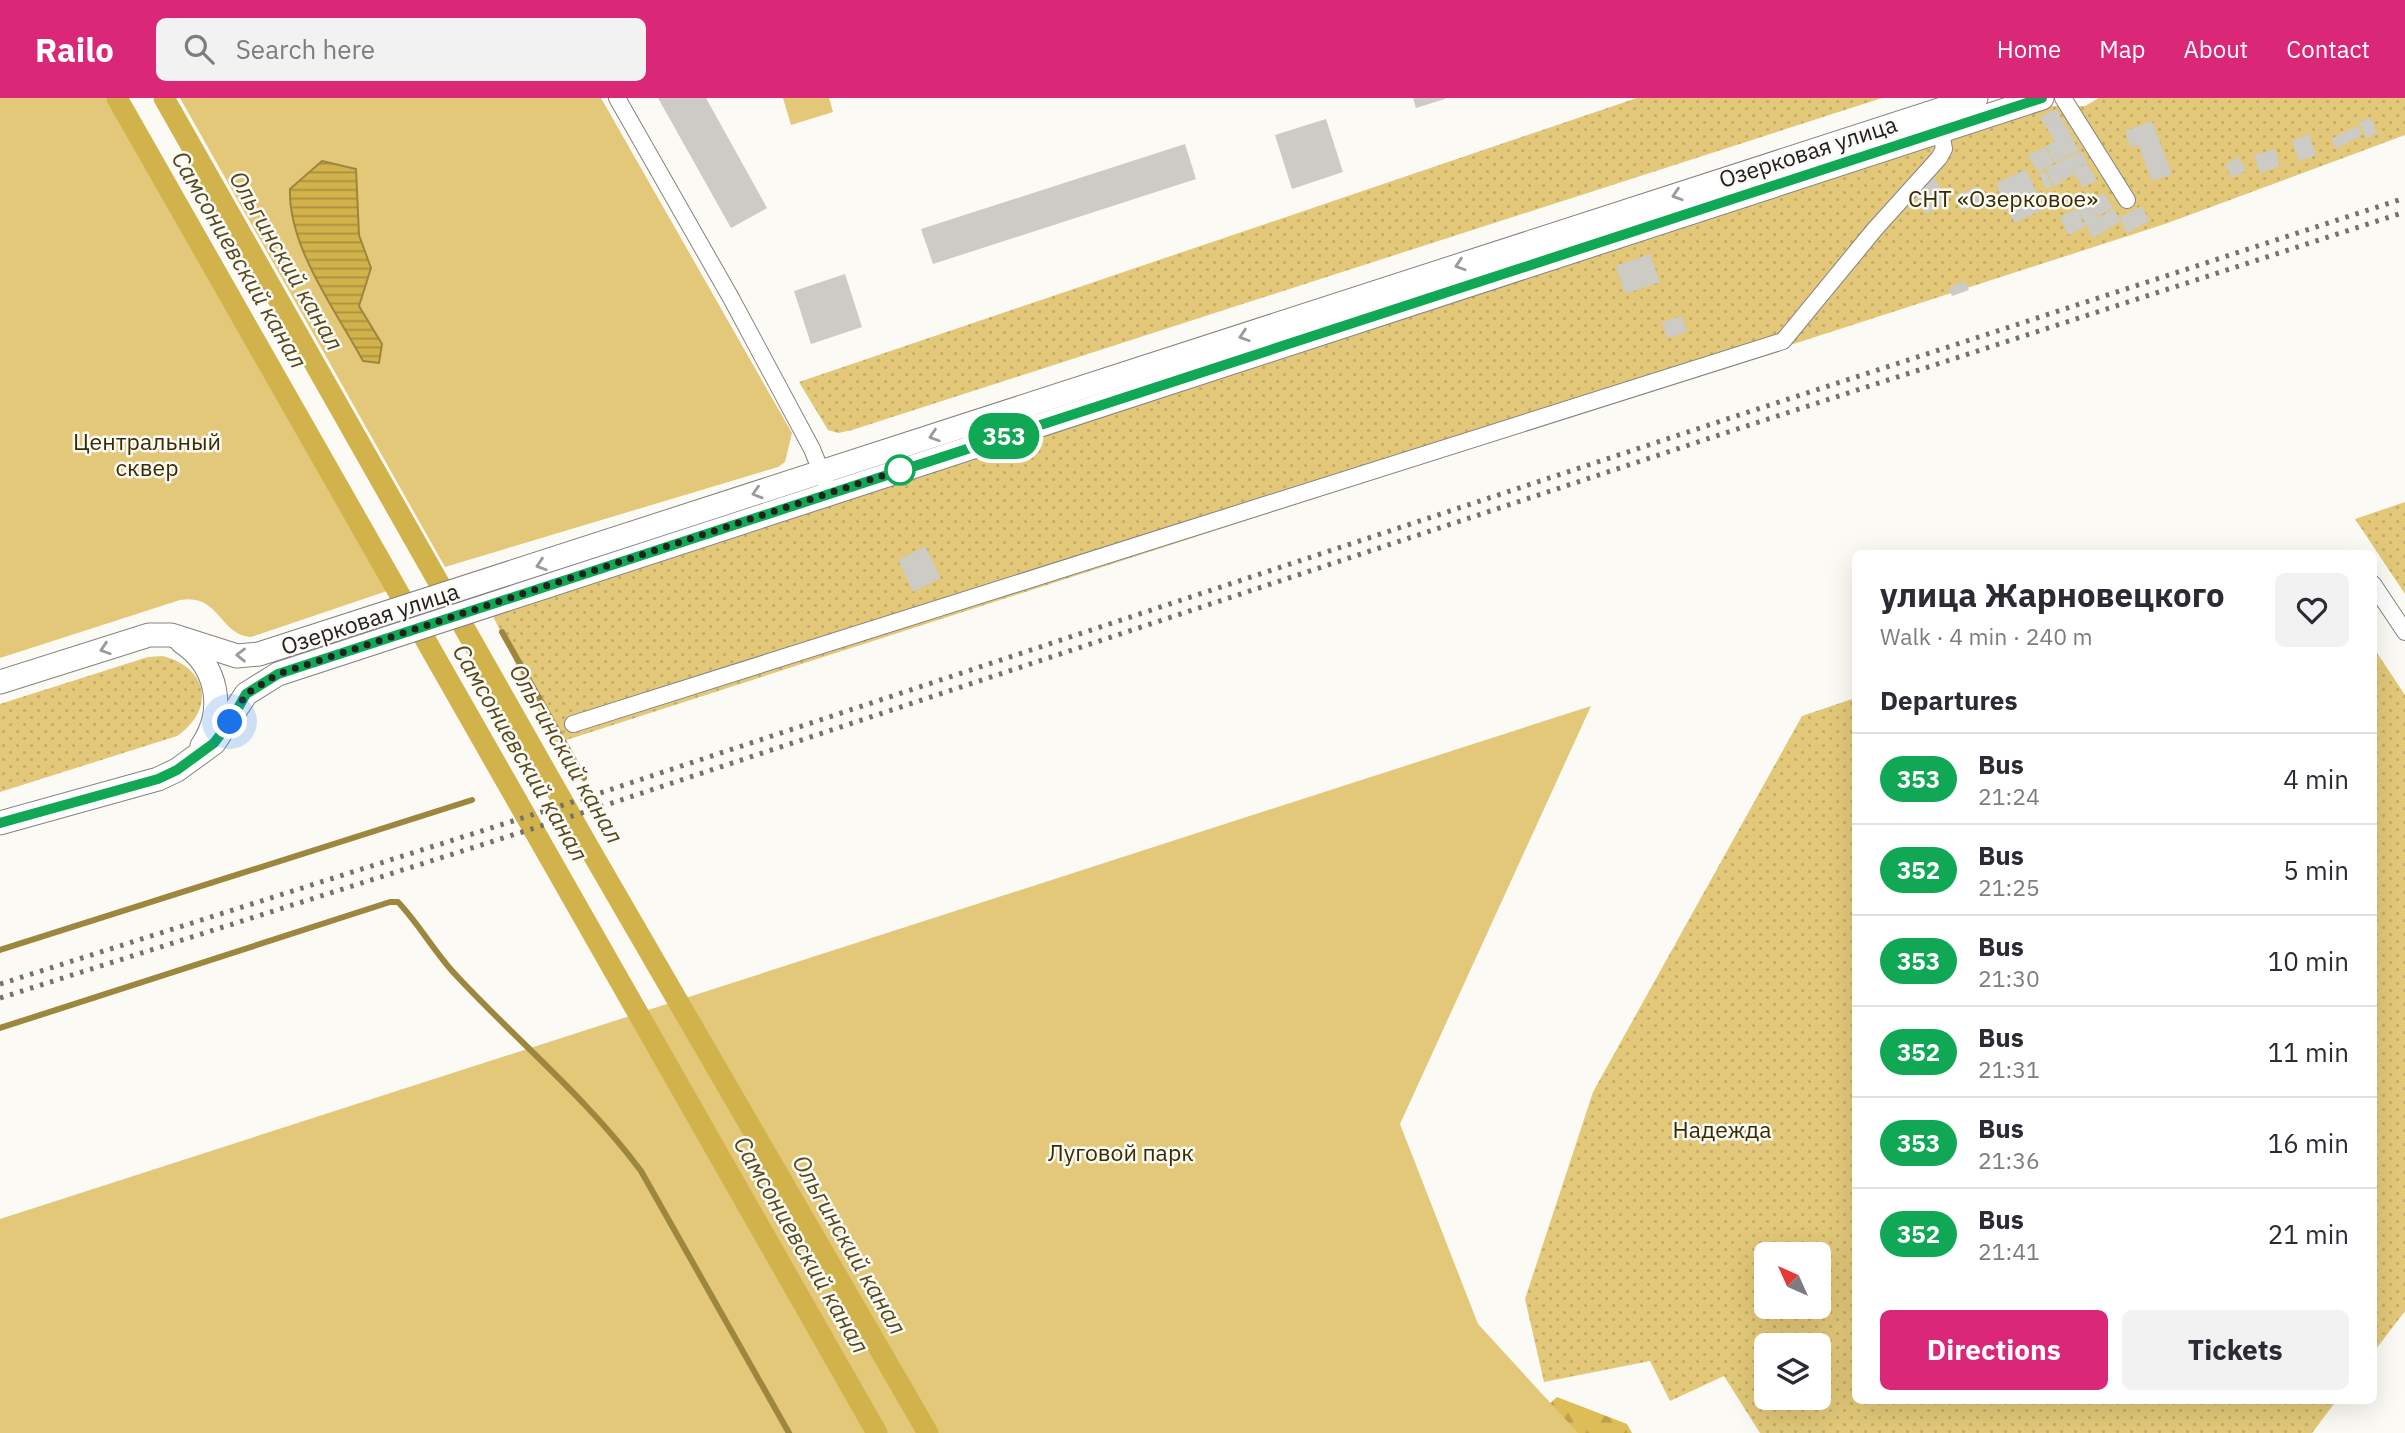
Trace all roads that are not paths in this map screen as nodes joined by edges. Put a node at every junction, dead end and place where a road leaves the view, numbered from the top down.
1 (617, 98) edge
2 (1976, 98) edge
3 (2042, 98) edge
4 (2063, 98) edge
5 (1941, 132) junction
6 (2127, 200) dead end
7 (826, 483) junction
8 (2377, 590) edge
9 (478, 596) junction
10 (2405, 632) edge
11 (171, 635) junction
12 (0, 682) edge
13 (573, 724) dead end
14 (195, 758) junction
15 (0, 823) edge

1 - 7 street
2 -> 7 street, Озерковая улица
3 - 5 street, Озерковая улица
4 - 6 street
5 - 7 street, Озерковая улица
5 - 13 street
7 - 9 street, Озерковая улица
8 - 10 street
9 -> 11 street, Озерковая улица
9 - 14 street, Озерковая улица
11 -> 12 street, Озерковая улица
11 - 14 street
14 - 15 street, Озерковая улица

